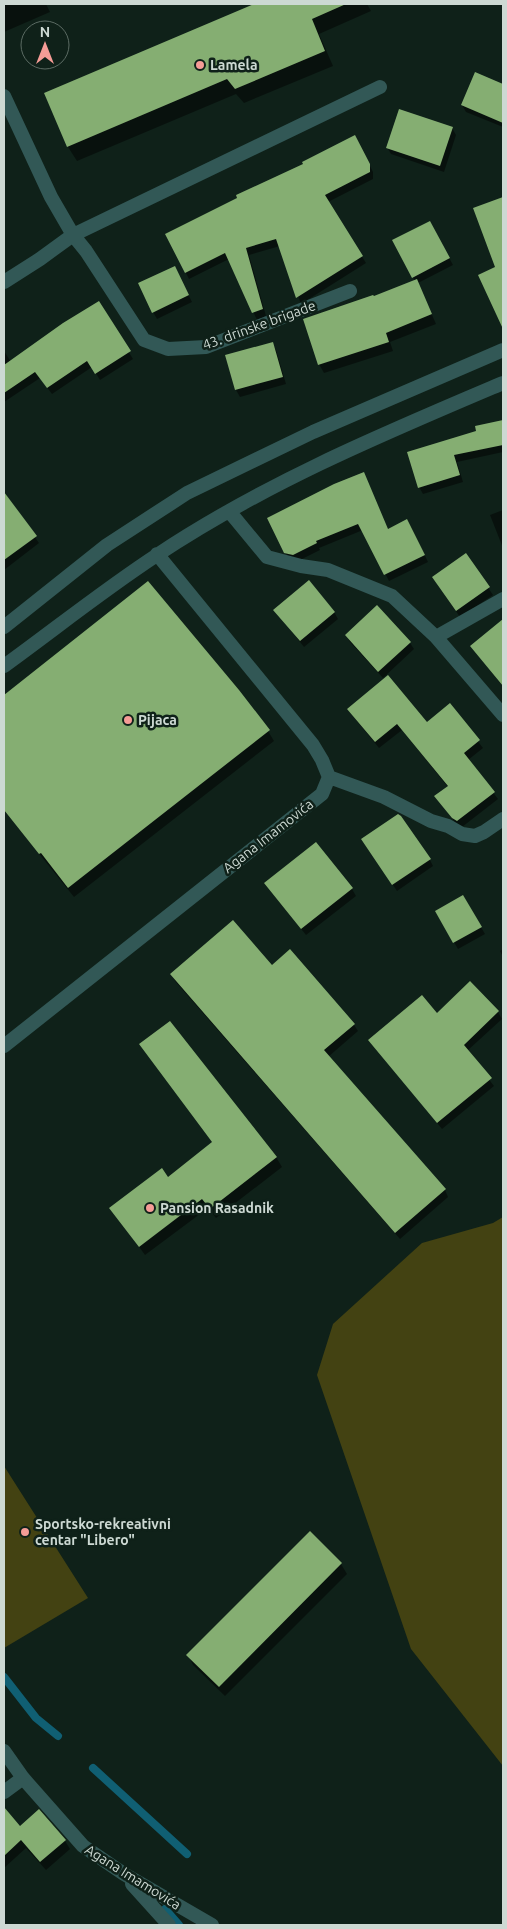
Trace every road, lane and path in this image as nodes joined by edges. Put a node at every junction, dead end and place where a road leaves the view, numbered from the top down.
1 (380, 87) dead end
2 (4, 96) edge
3 (73, 235) junction
4 (4, 282) edge
5 (350, 292) dead end
6 (503, 350) edge
7 (503, 383) edge
8 (229, 511) junction
9 (157, 554) junction
10 (503, 600) edge
11 (4, 627) edge
12 (436, 637) junction
13 (4, 666) edge
14 (503, 715) edge
15 (329, 777) junction
16 (503, 819) edge
17 (4, 1046) edge
18 (4, 1751) edge
19 (23, 1778) junction
20 (4, 1792) edge
21 (124, 1874) junction
22 (169, 1925) edge
23 (212, 1925) edge

1 - 3 street
2 - 3 street, 43. drinske brigade
3 - 4 street
3 - 5 street, 43. drinske brigade
6 - 11 street
7 - 8 street
8 - 9 street
8 - 12 street
9 - 13 street
9 - 15 street
10 - 12 street
12 - 14 street
15 - 16 street
15 - 17 street, Agana Imamovića
18 - 19 street, Agana Imamovića
19 - 20 street
19 - 21 street, Agana Imamovića
21 - 22 street
21 - 23 street, Agana Imamovića

